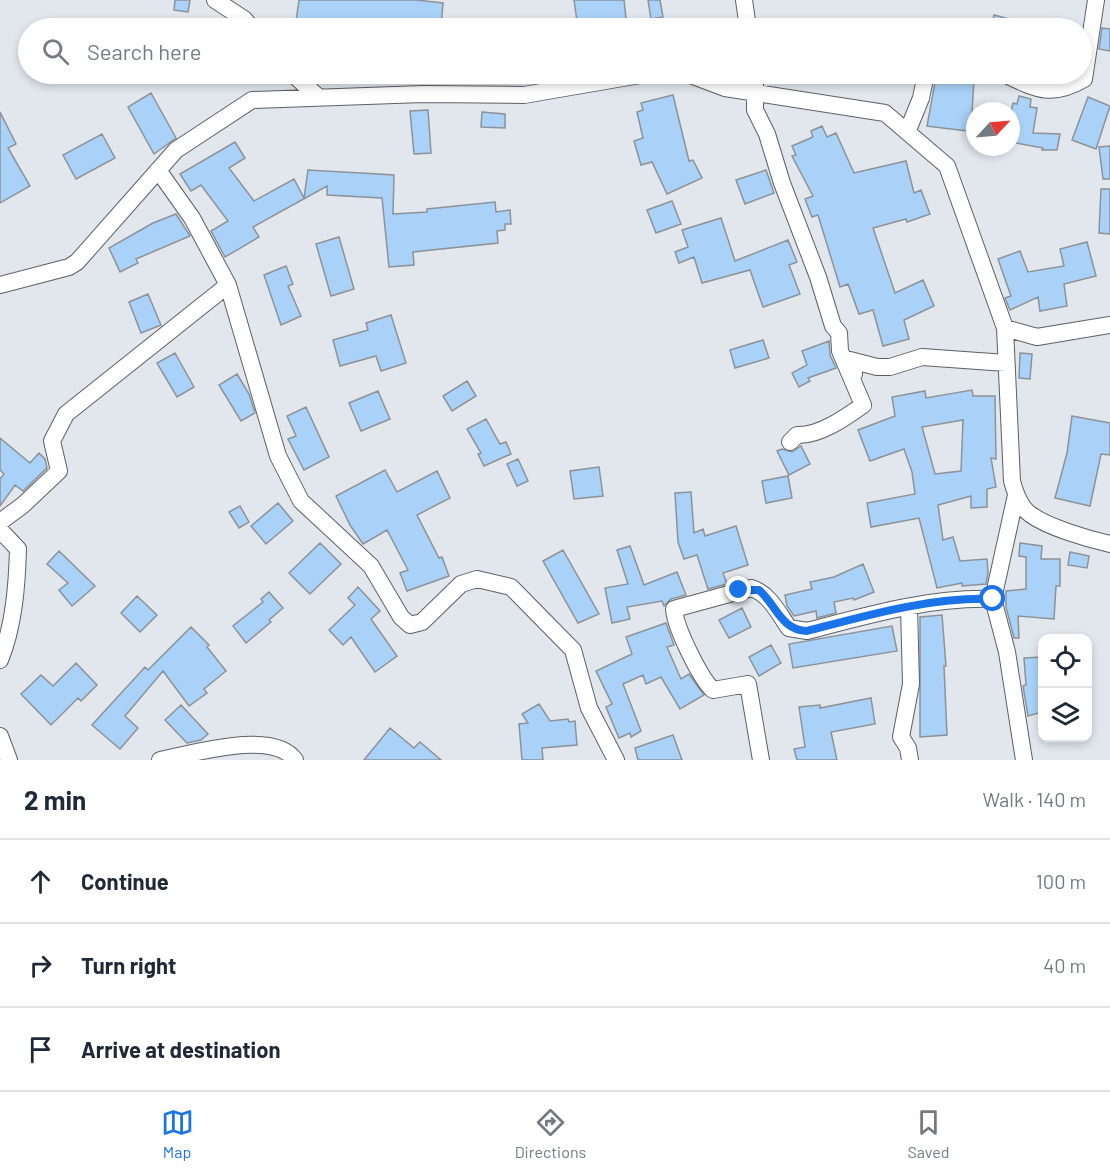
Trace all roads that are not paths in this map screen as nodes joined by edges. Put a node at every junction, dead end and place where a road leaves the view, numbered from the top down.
1 (215, 0) edge
2 (744, 0) edge
3 (1096, 0) edge
4 (242, 18) edge
5 (747, 18) edge
6 (1092, 26) edge
7 (303, 84) edge
8 (588, 84) edge
9 (714, 84) edge
10 (754, 84) edge
11 (924, 84) edge
12 (1026, 84) edge
13 (1072, 84) edge
14 (753, 93) junction
15 (316, 96) junction
16 (908, 130) junction
17 (158, 170) junction
18 (0, 285) edge
19 (228, 285) junction
20 (1110, 325) edge
21 (1005, 328) junction
22 (1006, 363) junction
23 (863, 405) junction
24 (790, 442) dead end
25 (1017, 495) junction
26 (0, 522) edge
27 (0, 530) edge
28 (1110, 544) edge
29 (993, 599) junction
30 (909, 607) junction
31 (0, 660) edge
32 (0, 736) edge
33 (9, 760) edge
34 (160, 760) edge
35 (295, 760) edge
36 (616, 760) edge
37 (761, 760) edge
38 (910, 760) edge
39 (1024, 760) edge

1 - 4 street
2 - 5 street
3 - 6 street
7 - 15 street
8 - 15 street
9 - 14 street
10 - 14 street
11 - 16 street
12 - 13 street
14 - 16 street
14 - 23 street
15 - 17 street
16 - 21 street
17 - 18 street
17 - 19 street
19 - 26 street
19 - 36 street
20 - 21 street
21 - 22 street
22 - 23 street
22 - 25 street
23 - 24 street
25 - 28 street
25 - 29 street
27 - 31 street
29 - 30 street
29 - 39 street
30 - 37 street
30 - 38 street
32 - 33 street
34 - 35 street

